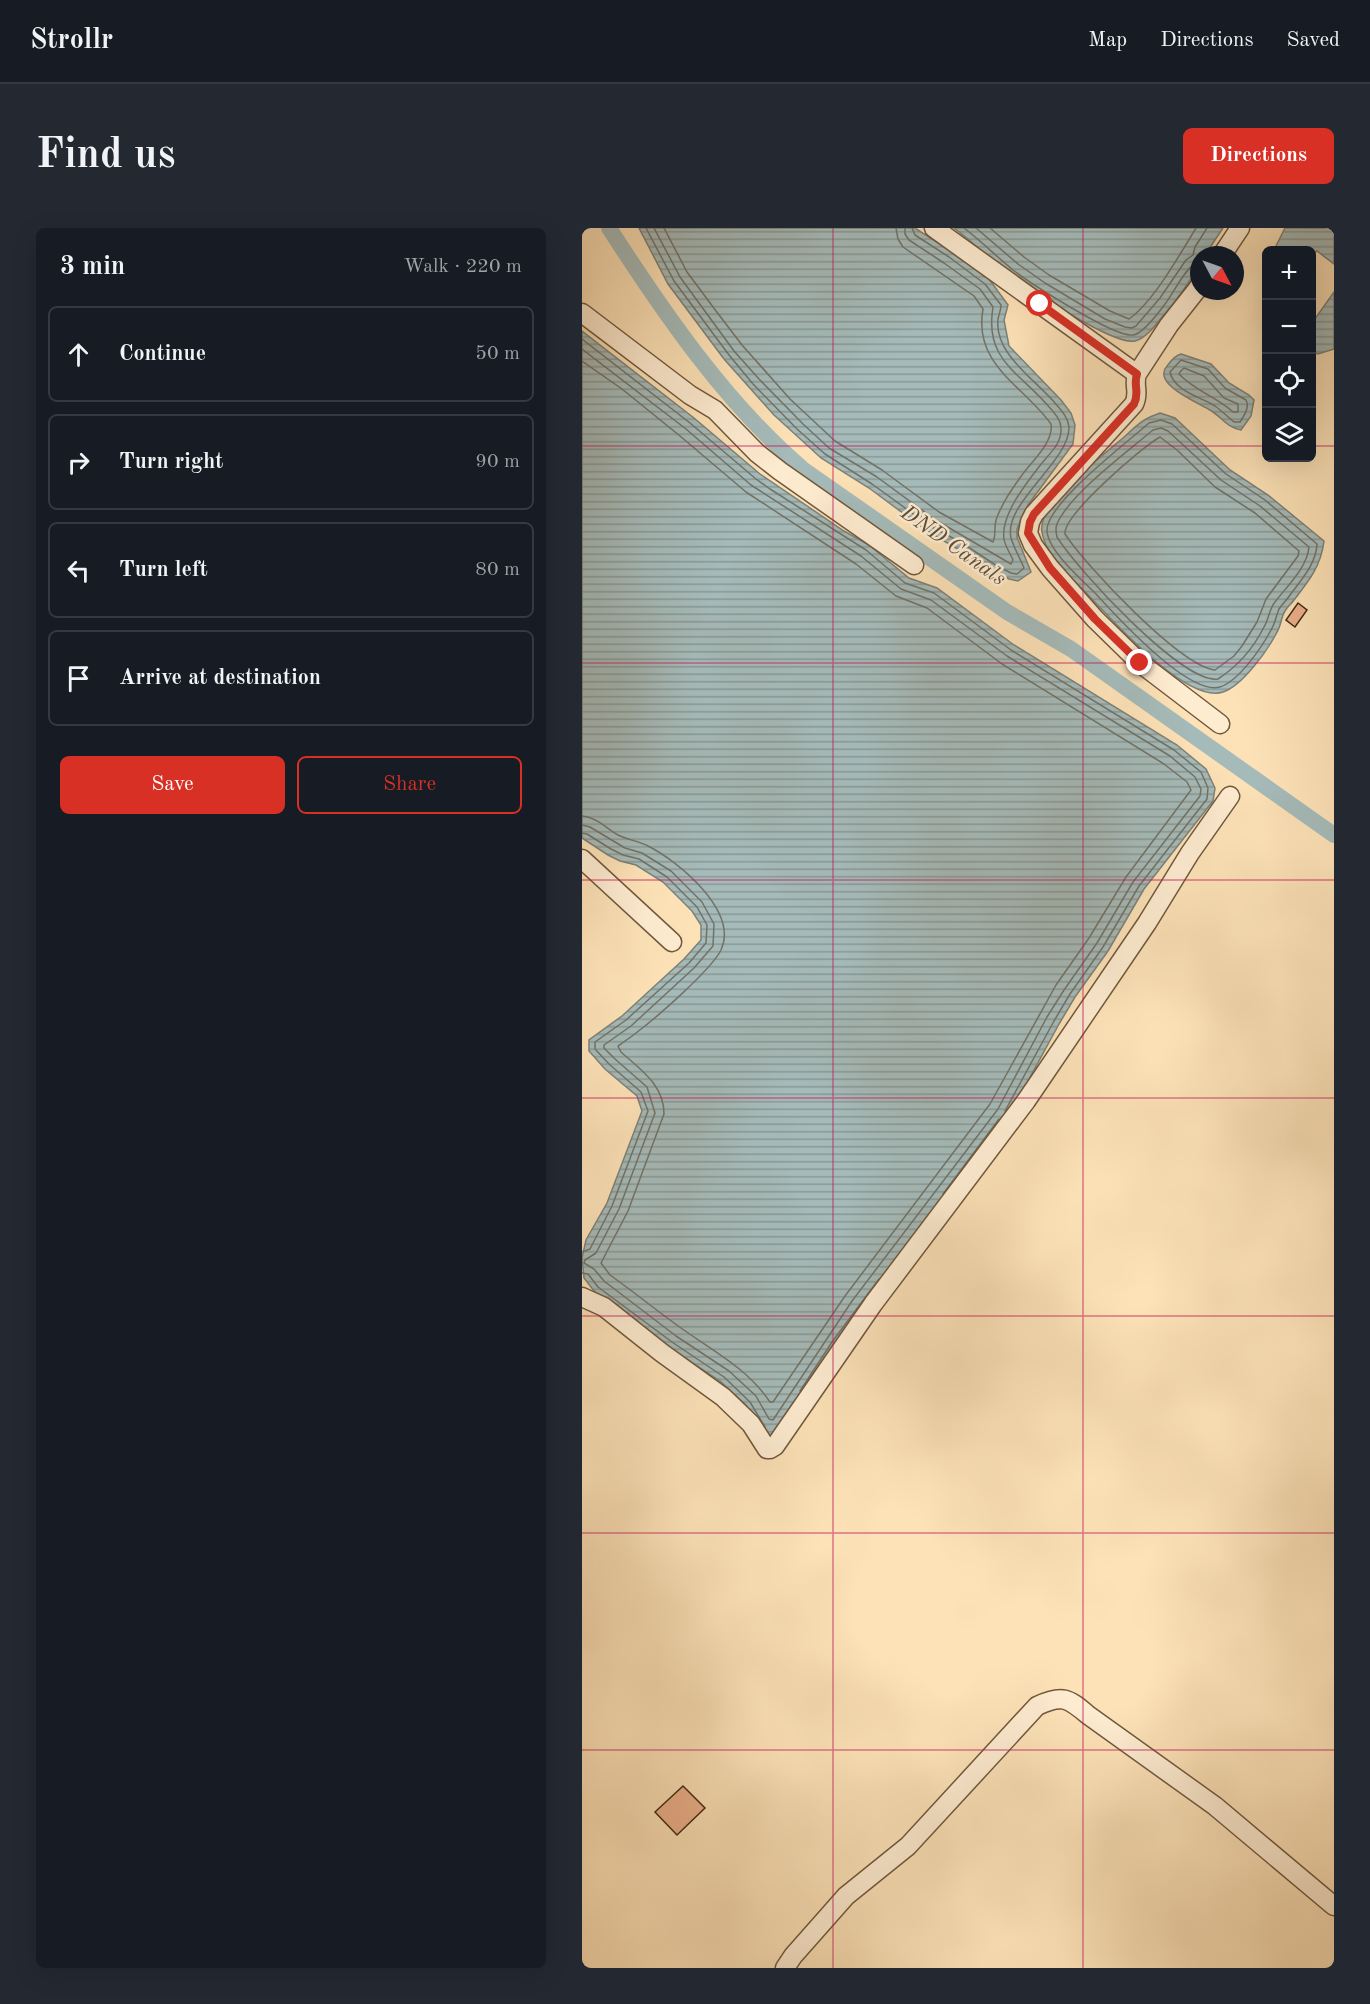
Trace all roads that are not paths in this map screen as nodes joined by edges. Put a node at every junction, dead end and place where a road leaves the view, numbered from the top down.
1 (934, 228) edge
2 (1239, 228) edge
3 (1228, 246) edge
4 (1190, 298) edge
5 (582, 313) edge
6 (1137, 374) junction
7 (914, 565) dead end
8 (1220, 724) dead end
9 (1230, 796) dead end
10 (582, 859) edge
11 (672, 942) dead end
12 (582, 1297) edge
13 (1334, 1906) edge
14 (785, 1968) edge

1 - 6 street
2 - 3 street
4 - 6 street
5 - 7 street
6 - 8 street
9 - 12 street
10 - 11 street
13 - 14 street

